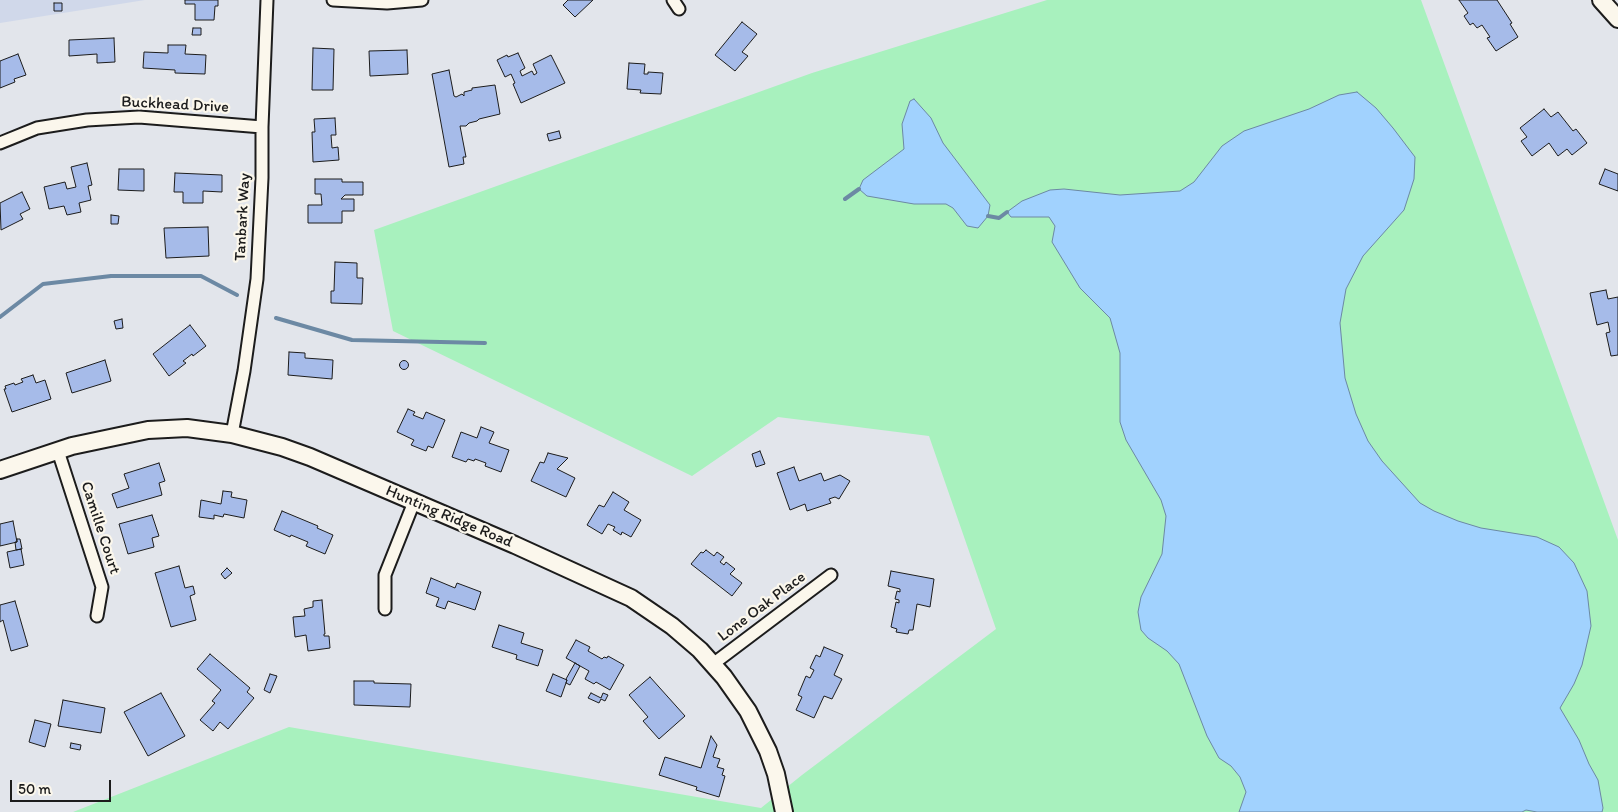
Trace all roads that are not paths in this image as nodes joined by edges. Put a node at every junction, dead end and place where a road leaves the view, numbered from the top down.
1 (268, 0) edge
2 (333, 0) edge
3 (422, 0) edge
4 (1601, 0) edge
5 (1618, 18) edge
6 (262, 127) junction
7 (0, 143) edge
8 (232, 434) junction
9 (58, 451) junction
10 (0, 470) edge
11 (414, 502) junction
12 (831, 575) dead end
13 (385, 609) dead end
14 (97, 616) dead end
15 (713, 664) junction
16 (784, 812) edge

1 - 6 street, Tanbark Way
2 - 3 street
4 - 5 street
6 - 7 street, Buckhead Drive
6 - 8 street, Tanbark Way
8 - 9 street, Hunting Ridge Road
8 - 11 street, Hunting Ridge Road
9 - 10 street, Hunting Ridge Road
9 - 14 street, Camille Court
11 - 13 street
11 - 15 street, Hunting Ridge Road
12 - 15 street, Lone Oak Place
15 - 16 street, Hunting Ridge Road

